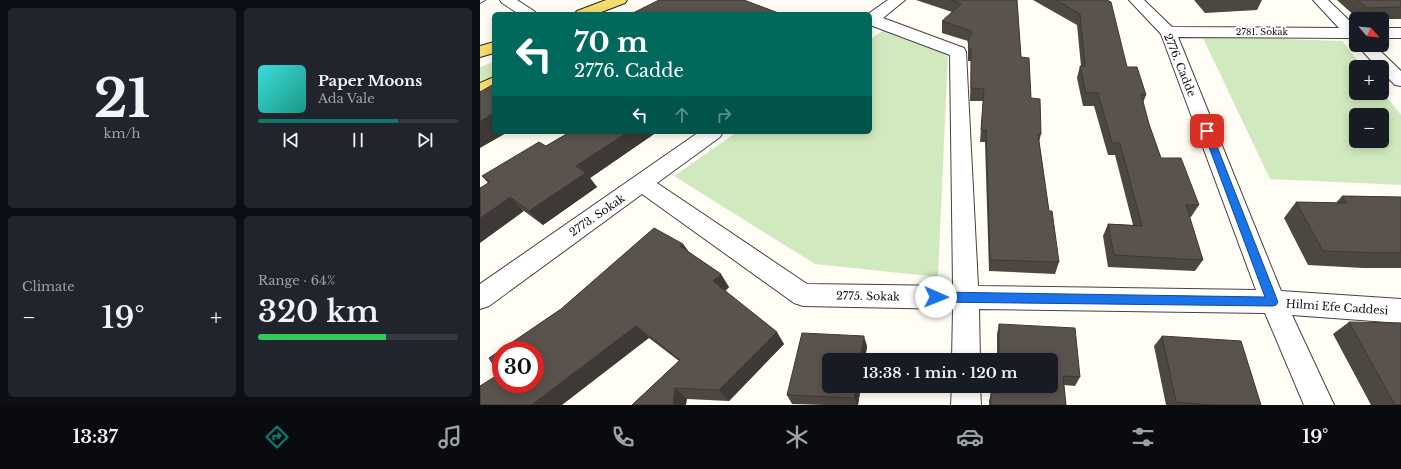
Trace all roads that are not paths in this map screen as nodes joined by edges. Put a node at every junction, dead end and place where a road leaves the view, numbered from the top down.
1 (507, 0) edge
2 (620, 0) edge
3 (898, 0) edge
4 (1136, 0) edge
5 (1320, 0) edge
6 (526, 12) edge
7 (587, 12) edge
8 (872, 19) edge
9 (872, 20) edge
10 (1349, 28) edge
11 (1168, 32) junction
12 (1389, 33) edge
13 (1401, 33) edge
14 (1349, 34) edge
15 (492, 48) edge
16 (480, 52) edge
17 (1372, 52) edge
18 (1401, 82) edge
19 (492, 83) edge
20 (480, 90) edge
21 (710, 134) edge
22 (642, 183) junction
23 (480, 298) edge
24 (966, 298) junction
25 (1273, 302) junction
26 (1401, 311) edge
27 (966, 353) edge
28 (966, 393) edge
29 (966, 405) edge
30 (1319, 405) edge

1 - 6 street
2 - 7 main road
3 - 8 street
4 - 11 street, 2776. Cadde
5 - 10 street
9 - 24 street
11 - 14 street, 2781. Sokak
11 - 25 street, 2776. Cadde
12 - 13 street
15 - 16 main road
17 - 18 street
19 - 20 main road
21 - 22 street, 2773. Sokak
22 - 23 street, 2773. Sokak
22 - 24 street, 2775. Sokak
24 - 25 street, 2775. Sokak
24 - 27 street
25 - 26 street, Hilmi Efe Caddesi
25 - 30 street, 2776. Cadde
28 - 29 street

